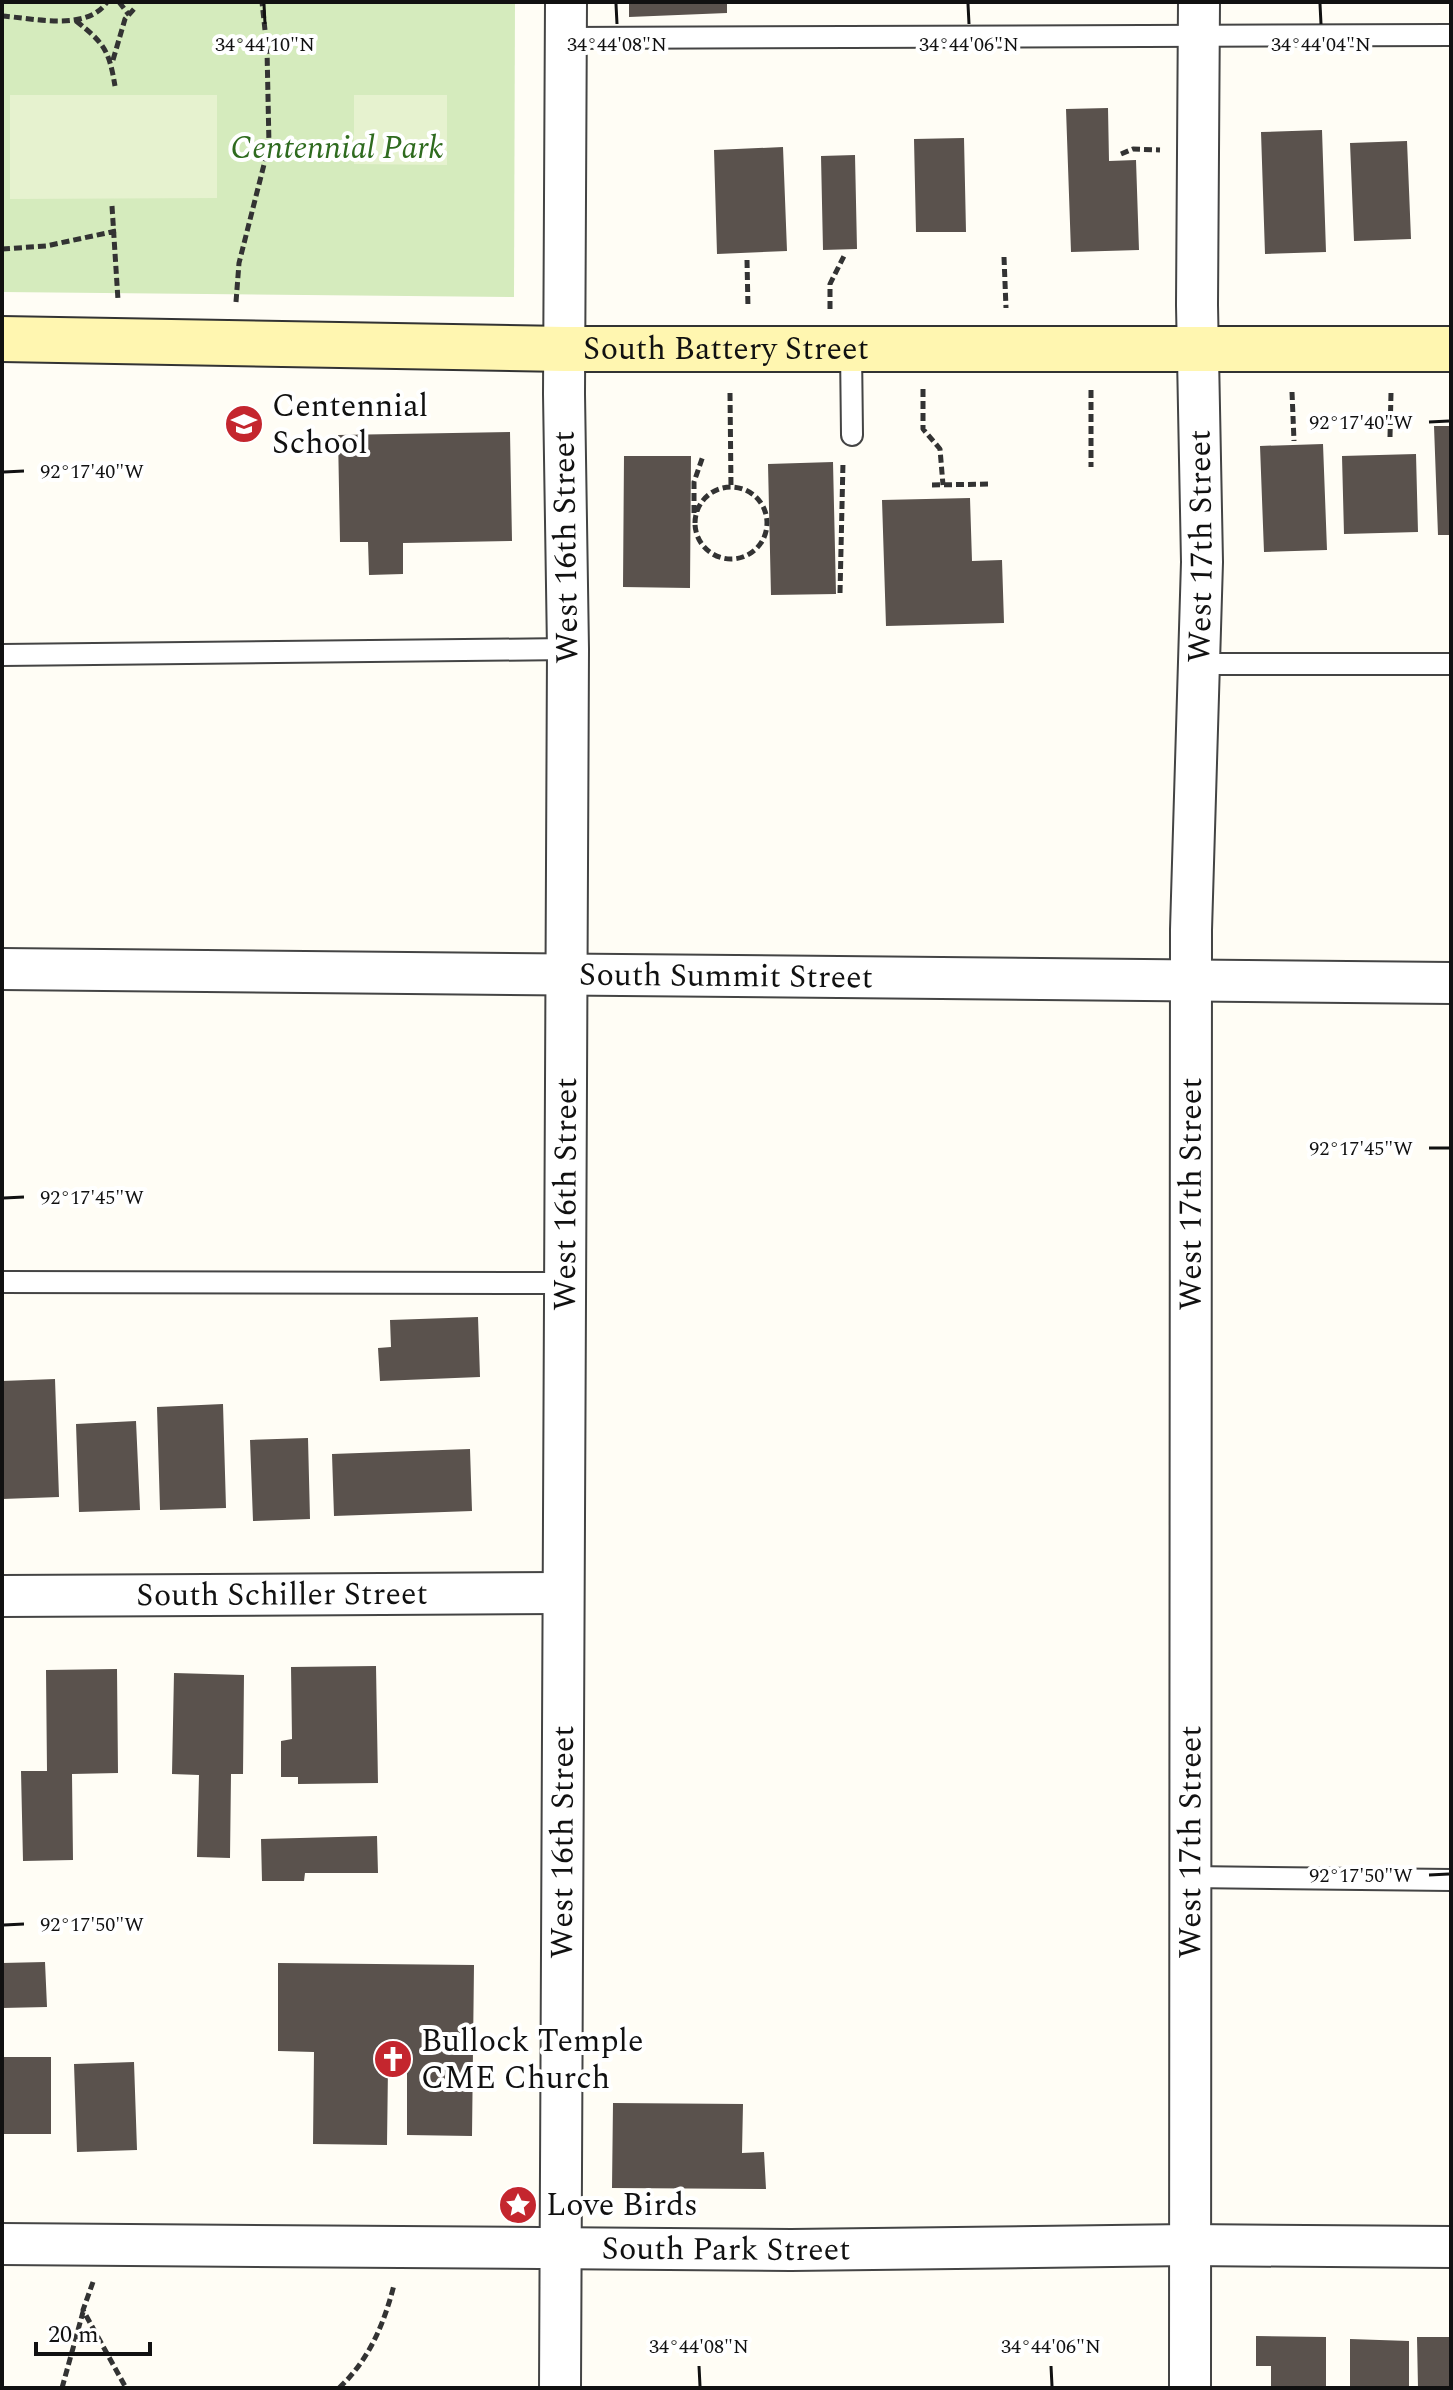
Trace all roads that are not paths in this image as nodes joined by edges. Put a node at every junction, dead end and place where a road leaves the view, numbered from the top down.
1 (1199, 19) edge
2 (566, 20) edge
3 (1451, 35) edge
4 (2, 339) edge
5 (565, 349) junction
6 (1451, 349) edge
7 (841, 350) junction
8 (1198, 351) junction
9 (852, 435) road end
10 (568, 649) junction
11 (2, 655) edge
12 (1201, 664) junction
13 (1451, 664) edge
14 (2, 969) edge
15 (566, 973) junction
16 (1191, 982) junction
17 (1451, 983) edge
18 (2, 1282) edge
19 (564, 1283) junction
20 (561, 1593) junction
21 (2, 1596) edge
22 (1189, 1877) junction
23 (1451, 1880) edge
24 (2, 2244) edge
25 (1188, 2245) junction
26 (559, 2247) junction
27 (1451, 2247) edge
28 (560, 2388) edge
29 (1190, 2388) edge

1 - 2 lane
1 - 3 lane
1 - 8 street, West 17th Street
2 - 5 street, West 16th Street
4 - 5 street, South Battery Street
5 - 7 street, South Battery Street
5 - 10 street, West 16th Street
6 - 8 street, South Battery Street
7 - 8 street, South Battery Street
7 - 9 lane
8 - 12 street, West 17th Street
10 - 11 lane
10 - 15 street, West 16th Street
12 - 13 lane
12 - 16 street, West 17th Street
14 - 15 street, South Summit Street
15 - 16 street, South Summit Street
15 - 19 street, West 16th Street
16 - 17 street, South Summit Street
16 - 22 street, West 17th Street
18 - 19 lane
19 - 20 street, West 16th Street
20 - 21 street, South Schiller Street
20 - 26 street, West 16th Street
22 - 23 lane
22 - 25 street, West 17th Street
24 - 26 street, South Park Street
25 - 26 street, South Park Street
25 - 27 street, South Park Street
25 - 29 street, West 17th Street
26 - 28 street, West 16th Street

